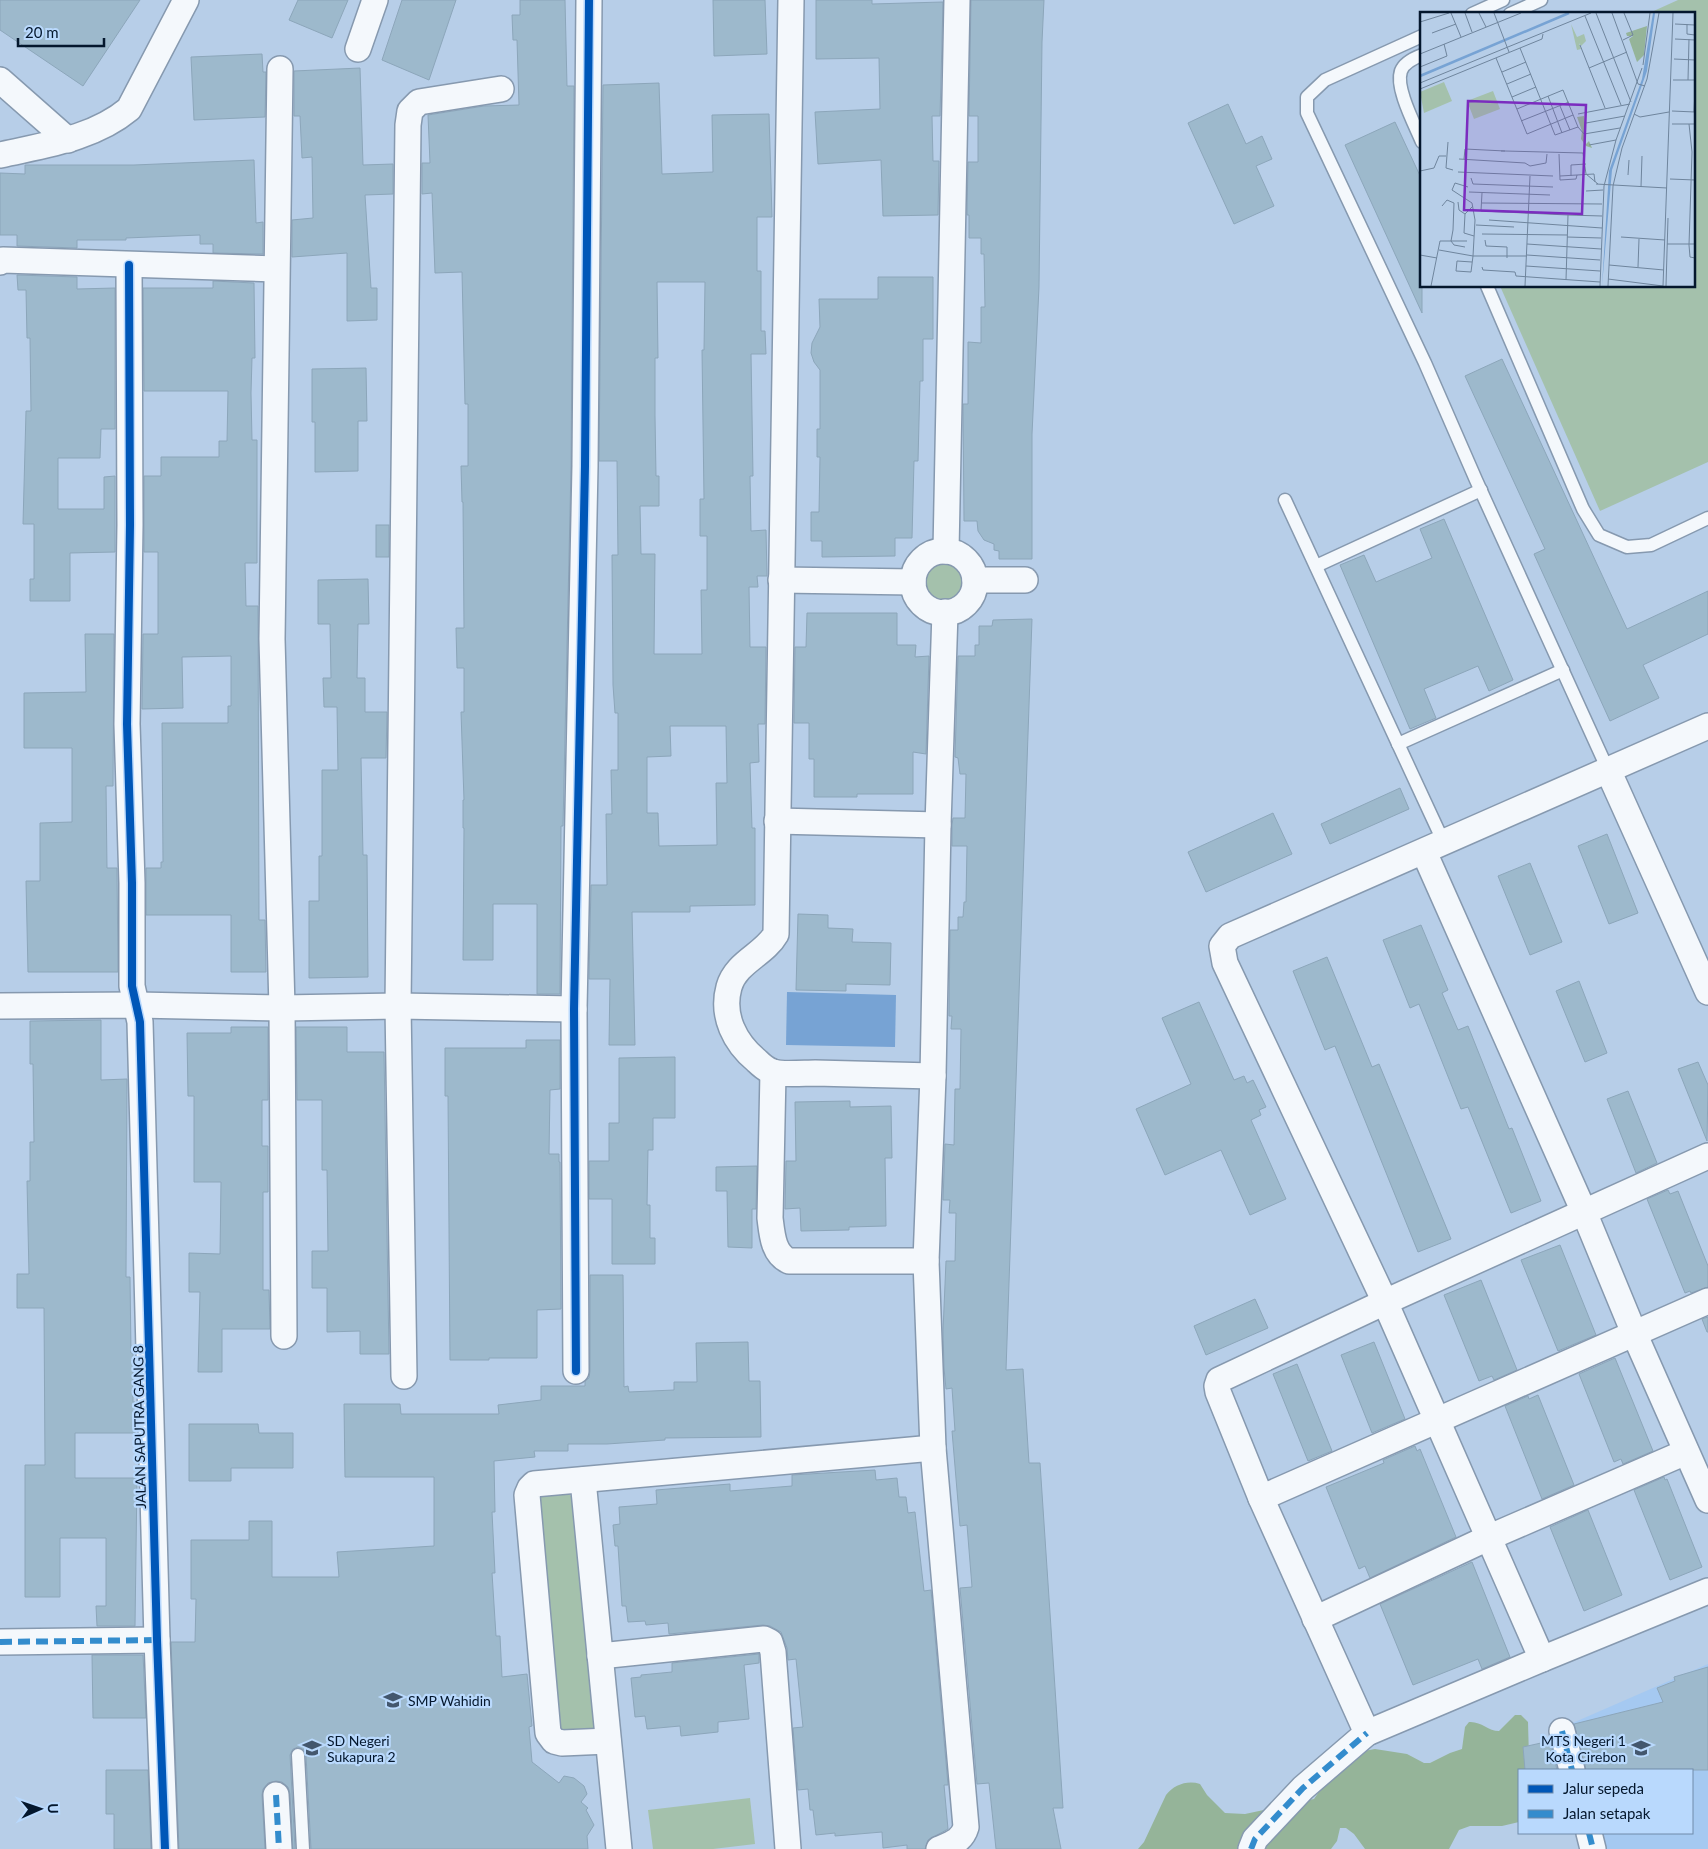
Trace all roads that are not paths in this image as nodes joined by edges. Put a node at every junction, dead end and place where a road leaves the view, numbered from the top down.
1 (186, 0) edge
2 (375, 0) edge
3 (589, 0) edge
4 (791, 0) edge
5 (957, 0) edge
6 (1503, 0) edge
7 (1542, 0) edge
8 (1476, 12) edge
9 (1515, 12) edge
10 (1420, 37) edge
11 (358, 49) dead end
12 (1420, 55) edge
13 (280, 69) dead end
14 (0, 80) edge
15 (501, 89) dead end
16 (1420, 137) edge
17 (68, 140) junction
18 (0, 155) edge
19 (0, 262) edge
20 (129, 265) junction
21 (276, 269) junction
22 (1488, 288) edge
23 (1481, 490) junction
24 (1285, 500) dead end
25 (1708, 518) edge
26 (946, 551) junction
27 (1316, 566) junction
28 (781, 580) junction
29 (975, 580) junction
30 (1025, 580) dead end
31 (913, 582) junction
32 (945, 612) junction
33 (1562, 670) junction
34 (1708, 726) edge
35 (1398, 744) junction
36 (1608, 770) junction
37 (777, 821) junction
38 (938, 825) junction
39 (1434, 847) junction
40 (1708, 992) edge
41 (137, 1005) junction
42 (0, 1006) edge
43 (398, 1006) junction
44 (282, 1008) junction
45 (574, 1009) junction
46 (773, 1072) junction
47 (933, 1076) junction
48 (1708, 1156) edge
49 (1584, 1212) junction
50 (926, 1260) junction
51 (1708, 1301) edge
52 (1385, 1302) junction
53 (1634, 1333) junction
54 (284, 1336) dead end
55 (576, 1371) dead end
56 (404, 1376) dead end
57 (1438, 1421) junction
58 (933, 1448) junction
59 (1686, 1452) junction
60 (583, 1480) junction
61 (1261, 1498) junction
62 (1708, 1500) edge
63 (1490, 1537) junction
64 (1708, 1592) edge
65 (1315, 1619) junction
66 (157, 1640) junction
67 (0, 1642) edge
68 (600, 1656) junction
69 (1542, 1659) junction
70 (1562, 1731) dead end
71 (1367, 1733) junction
72 (608, 1741) junction
73 (298, 1756) dead end
74 (1572, 1769) edge
75 (288, 1795) junction
76 (1589, 1834) edge
77 (165, 1849) edge
78 (279, 1849) edge
79 (303, 1849) edge
80 (619, 1849) edge
81 (788, 1849) edge
82 (939, 1849) edge
83 (1251, 1849) edge
84 (1594, 1849) edge

1 - 17 street
2 - 11 street
3 - 45 street
4 - 28 street
5 - 26 street
6 - 8 lane
7 - 9 lane
10 - 23 lane
12 - 16 lane
13 - 21 street
14 - 17 street
15 - 43 street
17 - 18 street
19 - 20 street
20 - 21 street
20 - 41 street, JALAN SAPUTRA GANG 8
21 - 44 street
22 - 25 lane
23 - 27 lane
23 - 33 lane
24 - 27 lane
26 - 29 street
26 - 31 street
27 - 35 lane
28 - 31 street
28 - 37 street
29 - 30 street
29 - 32 street
31 - 32 street
32 - 38 street
33 - 35 lane
33 - 36 lane
34 - 36 street
35 - 39 lane
36 - 39 street
36 - 40 street
37 - 38 street
37 - 46 street
38 - 47 street
39 - 49 street
39 - 52 street
41 - 42 street
41 - 44 street
41 - 66 street, JALAN SAPUTRA GANG 8
43 - 44 street
43 - 45 street
43 - 56 street
44 - 54 street
45 - 55 street
46 - 47 street
46 - 50 street
47 - 50 street
48 - 49 street
49 - 52 street
49 - 53 street
50 - 58 street
51 - 53 street
52 - 57 street
52 - 61 street
53 - 57 street
53 - 59 street
57 - 61 street
57 - 63 street
58 - 60 street
58 - 82 street
59 - 62 street
59 - 63 street
60 - 68 street
60 - 72 street
61 - 65 street
63 - 65 street
63 - 69 street
64 - 69 street
65 - 71 street
66 - 67 street
66 - 77 street, JALAN SAPUTRA GANG 8
68 - 72 street
68 - 81 street
69 - 71 street
70 - 74 street
71 - 83 street
72 - 80 street
73 - 75 lane
75 - 78 street
75 - 79 lane
76 - 84 street

